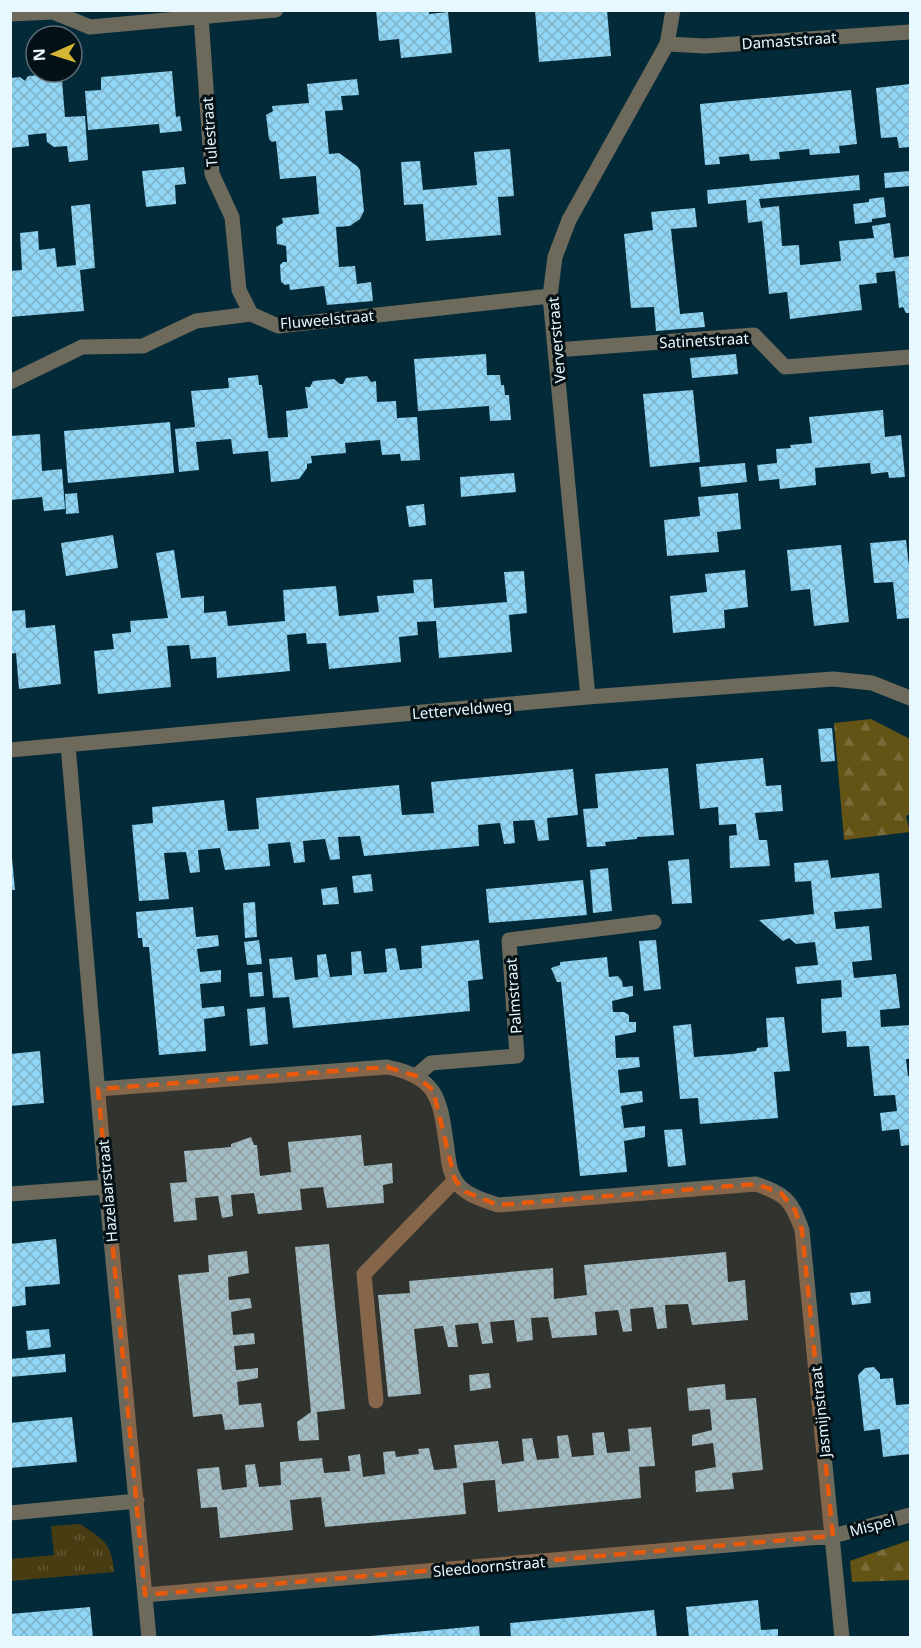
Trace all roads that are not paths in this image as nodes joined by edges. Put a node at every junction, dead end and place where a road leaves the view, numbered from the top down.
1 (276, 10) edge
2 (673, 10) edge
3 (10, 14) edge
4 (201, 16) junction
5 (910, 32) edge
6 (667, 44) junction
7 (550, 296) junction
8 (251, 314) junction
9 (556, 350) junction
10 (910, 357) edge
11 (10, 382) edge
12 (588, 697) junction
13 (910, 698) edge
14 (68, 745) junction
15 (10, 750) edge
16 (654, 922) dead end
17 (416, 1076) junction
18 (98, 1089) junction
19 (455, 1180) junction
20 (106, 1187) junction
21 (10, 1194) edge
22 (376, 1401) dead end
23 (137, 1501) junction
24 (10, 1513) edge
25 (910, 1515) edge
26 (833, 1536) junction
27 (145, 1595) junction
28 (149, 1638) edge
29 (842, 1638) edge

1 - 4 street
2 - 6 street, Ververstraat
3 - 4 street
4 - 8 street, Tulestraat
5 - 6 street, Damaststraat
6 - 7 street, Ververstraat
7 - 8 street, Fluweelstraat
7 - 9 street, Ververstraat
8 - 11 street
9 - 10 street, Satinetstraat
9 - 12 street, Ververstraat
12 - 13 street, Letterveldweg
12 - 14 street, Letterveldweg
14 - 15 street, Letterveldweg
14 - 18 street, Hazelaarstraat
16 - 17 street, Palmstraat
17 - 18 street
17 - 19 street
18 - 20 street, Hazelaarstraat
19 - 22 street
19 - 26 street, Jasmijnstraat
20 - 21 street
20 - 23 street, Hazelaarstraat
23 - 24 street
23 - 27 street, Hazelaarstraat
25 - 26 street, Mispel
26 - 27 street, Sleedoornstraat
26 - 29 street, Jasmijnstraat
27 - 28 street, Hazelaarstraat

